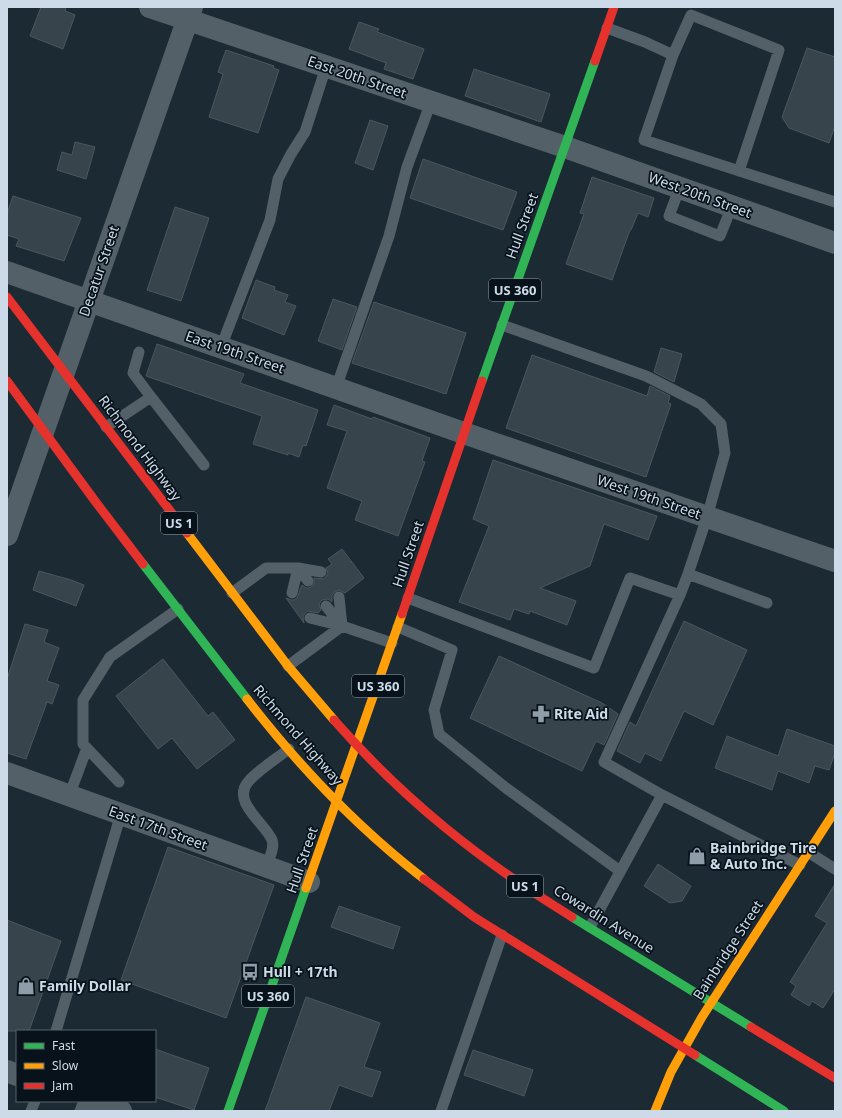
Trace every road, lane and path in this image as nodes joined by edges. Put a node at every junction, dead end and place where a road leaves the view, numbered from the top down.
1 (150, 7) edge
2 (614, 7) edge
3 (189, 14) edge
4 (607, 28) junction
5 (673, 55) junction
6 (326, 67) junction
7 (431, 102) junction
8 (565, 147) junction
9 (739, 171) junction
10 (680, 187) junction
11 (835, 202) edge
12 (732, 206) junction
13 (835, 243) edge
14 (7, 272) edge
15 (7, 297) edge
16 (88, 301) junction
17 (502, 325) junction
18 (221, 348) junction
19 (138, 352) dead end
20 (64, 372) junction
21 (7, 381) edge
22 (336, 388) junction
23 (151, 397) junction
24 (106, 427) junction
25 (44, 431) junction
26 (464, 433) junction
27 (204, 465) dead end
28 (14, 490) edge
29 (707, 517) junction
30 (7, 535) edge
31 (835, 561) edge
32 (298, 568) junction
33 (321, 572) dead end
34 (688, 574) junction
35 (308, 581) dead end
36 (232, 593) junction
37 (292, 593) dead end
38 (680, 595) junction
39 (340, 597) dead end
40 (408, 598) junction
41 (767, 603) dead end
42 (326, 606) dead end
43 (178, 609) junction
44 (310, 618) dead end
45 (342, 626) junction
46 (398, 626) junction
47 (392, 644) junction
48 (288, 666) junction
49 (357, 746) junction
50 (87, 748) junction
51 (289, 749) junction
52 (7, 774) edge
53 (119, 782) dead end
54 (69, 796) junction
55 (662, 796) junction
56 (337, 801) junction
57 (835, 811) edge
58 (121, 814) junction
59 (808, 852) junction
60 (800, 865) junction
61 (266, 866) junction
62 (835, 869) edge
63 (620, 871) junction
64 (309, 882) junction
65 (590, 927) junction
66 (502, 935) junction
67 (711, 1002) junction
68 (56, 1030) edge
69 (684, 1048) junction
70 (835, 1078) edge
71 (95, 1102) edge
72 (120, 1111) edge
73 (228, 1111) edge
74 (440, 1111) edge
75 (655, 1111) edge
76 (784, 1111) edge

1 - 3 street, East 20th Street
2 - 4 main road, Hull Street / US 360
3 - 6 street, East 20th Street
3 - 16 street, Decatur Street
4 - 5 lane
4 - 8 main road, Hull Street / US 360
5 - 9 lane
5 - 9 lane
6 - 7 street, East 20th Street
6 - 18 lane
7 - 8 street, East 20th Street
7 - 22 lane
8 - 10 street, West 20th Street
8 - 17 main road, Hull Street / US 360
9 - 11 lane
10 - 12 street, West 20th Street
10 - 12 lane
12 - 13 street, West 20th Street
14 - 16 street, East 19th Street
15 - 20 main road, Richmond Highway / US 1
16 - 18 street, East 19th Street
16 - 20 street, Decatur Street
17 - 26 main road, Hull Street / US 360
17 - 29 lane
18 - 22 street, East 19th Street
19 - 23 lane
20 - 24 main road, Richmond Highway / US 1
20 - 25 street, Decatur Street
21 - 25 main road, Richmond Highway
22 - 26 street, East 19th Street
23 - 24 lane
23 - 27 lane
24 - 36 main road, Richmond Highway / US 1
25 - 28 street, Decatur Street
25 - 43 main road, Richmond Highway
26 - 29 street, West 19th Street
26 - 40 main road, Hull Street / US 360
28 - 30 street, Decatur Street
29 - 31 street, West 19th Street
29 - 34 lane
32 - 33 lane
32 - 35 lane
32 - 36 lane
32 - 37 lane
34 - 38 lane
34 - 41 lane
36 - 48 main road, Richmond Highway / US 1
38 - 40 lane
38 - 55 lane
39 - 45 lane
40 - 46 main road, Hull Street / US 360
42 - 45 lane
43 - 50 lane
43 - 51 main road, Richmond Highway
44 - 45 lane
45 - 47 lane
45 - 48 lane
46 - 47 main road, Hull Street / US 360
46 - 63 lane
47 - 49 main road, Hull Street / US 360
48 - 49 main road, Richmond Highway / US 1
49 - 56 main road, Hull Street / US 360
49 - 65 main road, Cowardin Avenue / US 1
50 - 53 lane
50 - 54 lane
51 - 56 main road, Richmond Highway
51 - 61 lane
52 - 54 street, East 17th Street
54 - 58 street, East 17th Street
55 - 60 lane
55 - 63 lane
56 - 64 main road, Hull Street / US 360
56 - 66 main road
57 - 59 main road, Bainbridge Street
58 - 61 street, East 17th Street
58 - 68 lane
59 - 60 main road, Bainbridge Street
59 - 62 lane
60 - 67 main road, Bainbridge Street
61 - 64 street, East 17th Street
63 - 65 lane
64 - 73 main road, Hull Street / US 360
65 - 67 main road, Cowardin Avenue / US 1
66 - 69 main road
66 - 74 lane
67 - 69 main road, Bainbridge Street
67 - 70 main road, Cowardin Avenue / US 1
69 - 75 main road, Bainbridge Street
69 - 76 main road
71 - 72 street

